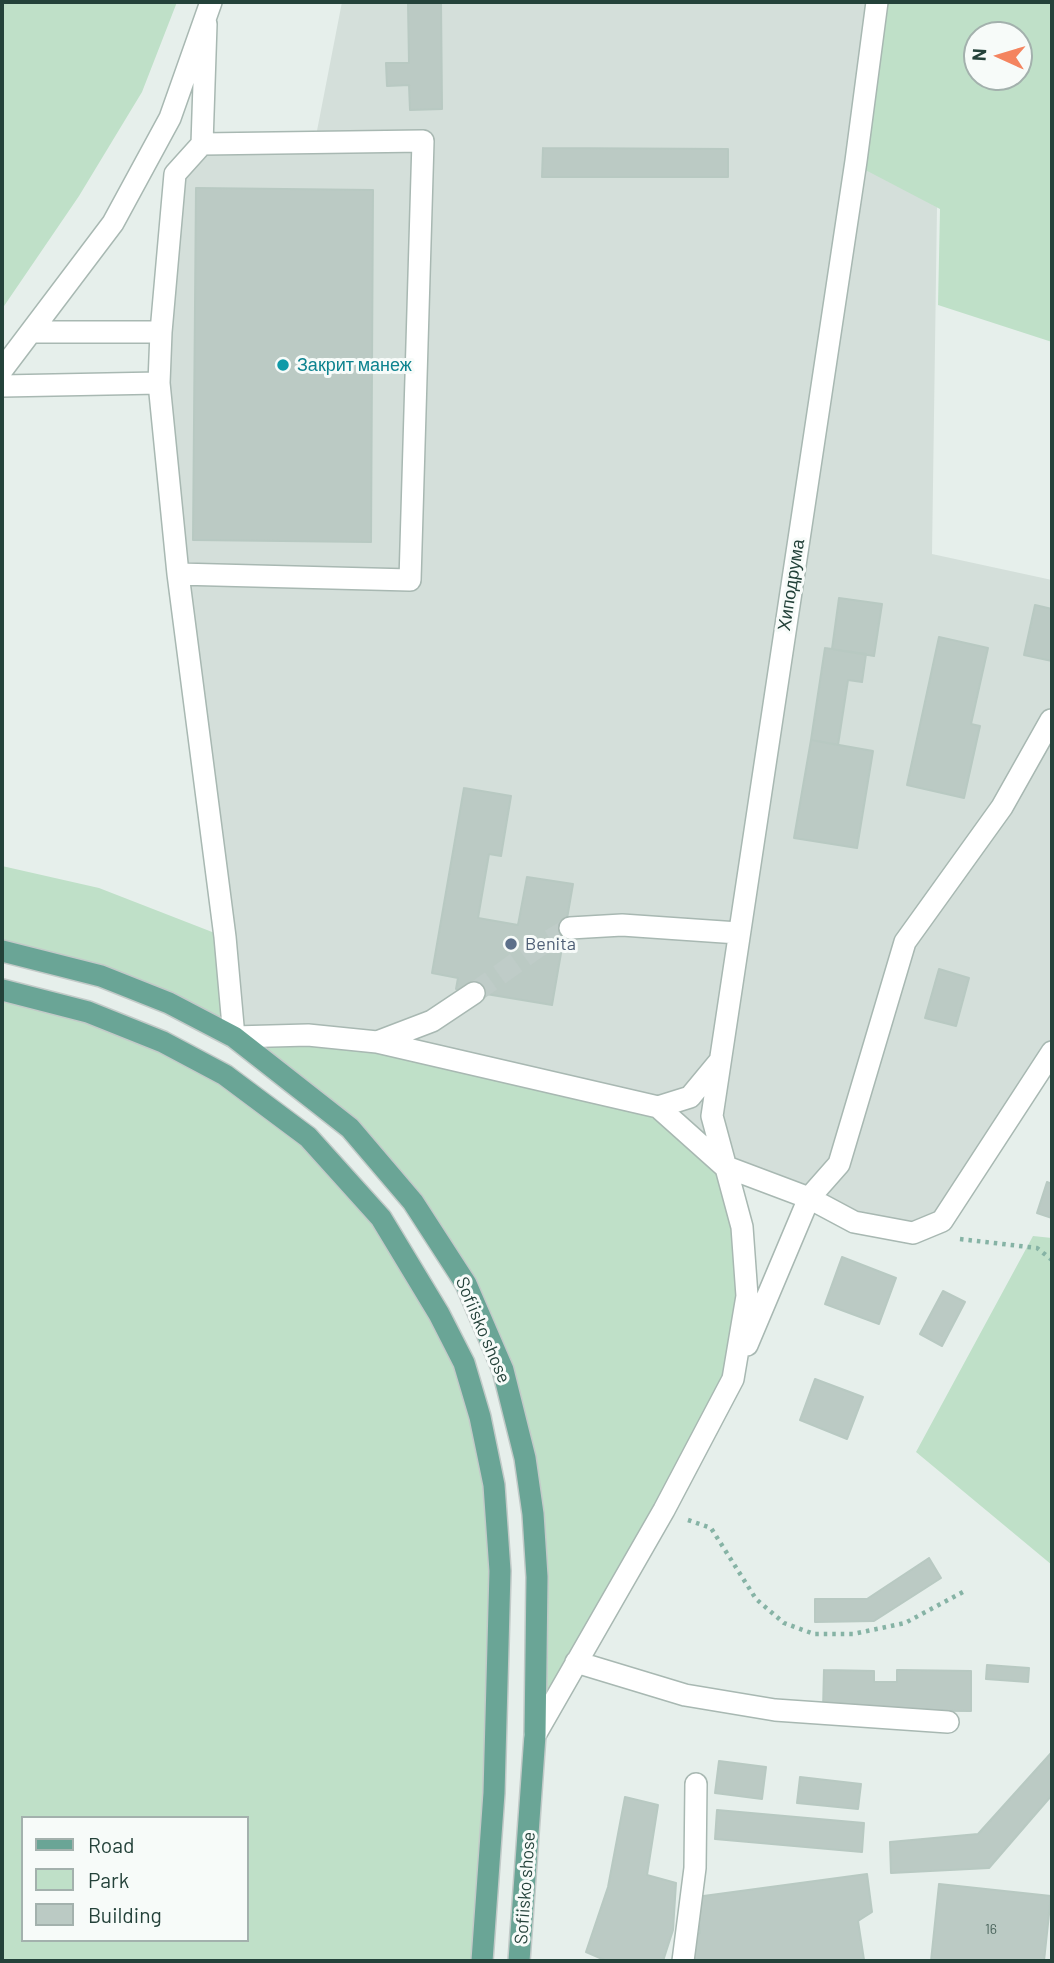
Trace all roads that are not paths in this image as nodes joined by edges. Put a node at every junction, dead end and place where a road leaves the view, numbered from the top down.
1 (211, 2) edge
2 (877, 2) edge
3 (205, 24) junction
4 (202, 144) junction
5 (32, 332) junction
6 (160, 332) junction
7 (2, 370) edge
8 (159, 383) junction
9 (2, 386) edge
10 (178, 574) junction
11 (1051, 720) edge
12 (570, 928) tunnel mouth
13 (738, 933) junction
14 (2, 951) edge
15 (2, 990) edge
16 (474, 993) tunnel mouth
17 (234, 1037) junction
18 (377, 1042) junction
19 (1052, 1052) edge
20 (719, 1062) junction
21 (658, 1107) junction
22 (724, 1166) junction
23 (809, 1198) junction
24 (733, 1380) junction
25 (576, 1662) junction
26 (948, 1722) dead end
27 (535, 1735) junction
28 (696, 1784) dead end
29 (482, 1961) edge
30 (519, 1961) edge
31 (683, 1961) edge

1 - 3 street
2 - 13 street, Хиподрума
3 - 4 street
3 - 5 street
4 - 6 street
4 - 10 street
5 - 6 street
5 - 7 street
6 - 8 street
8 - 9 street
8 - 10 street
10 - 17 street
11 - 23 street
12 - 13 street
13 - 20 street, Хиподрума
14 - 17 main road, Sofiisko shose
15 - 29 main road, Sofiisko shose
16 - 18 street
17 - 18 street
17 - 27 main road, Sofiisko shose
18 - 21 street
19 - 23 street
20 - 21 street
20 - 22 street, Хиподрума
21 - 22 street
22 - 23 street
22 - 24 street, Хиподрума
23 - 24 street
24 - 25 street
25 - 26 street
25 - 27 street
27 - 30 main road, Sofiisko shose
28 - 31 street

